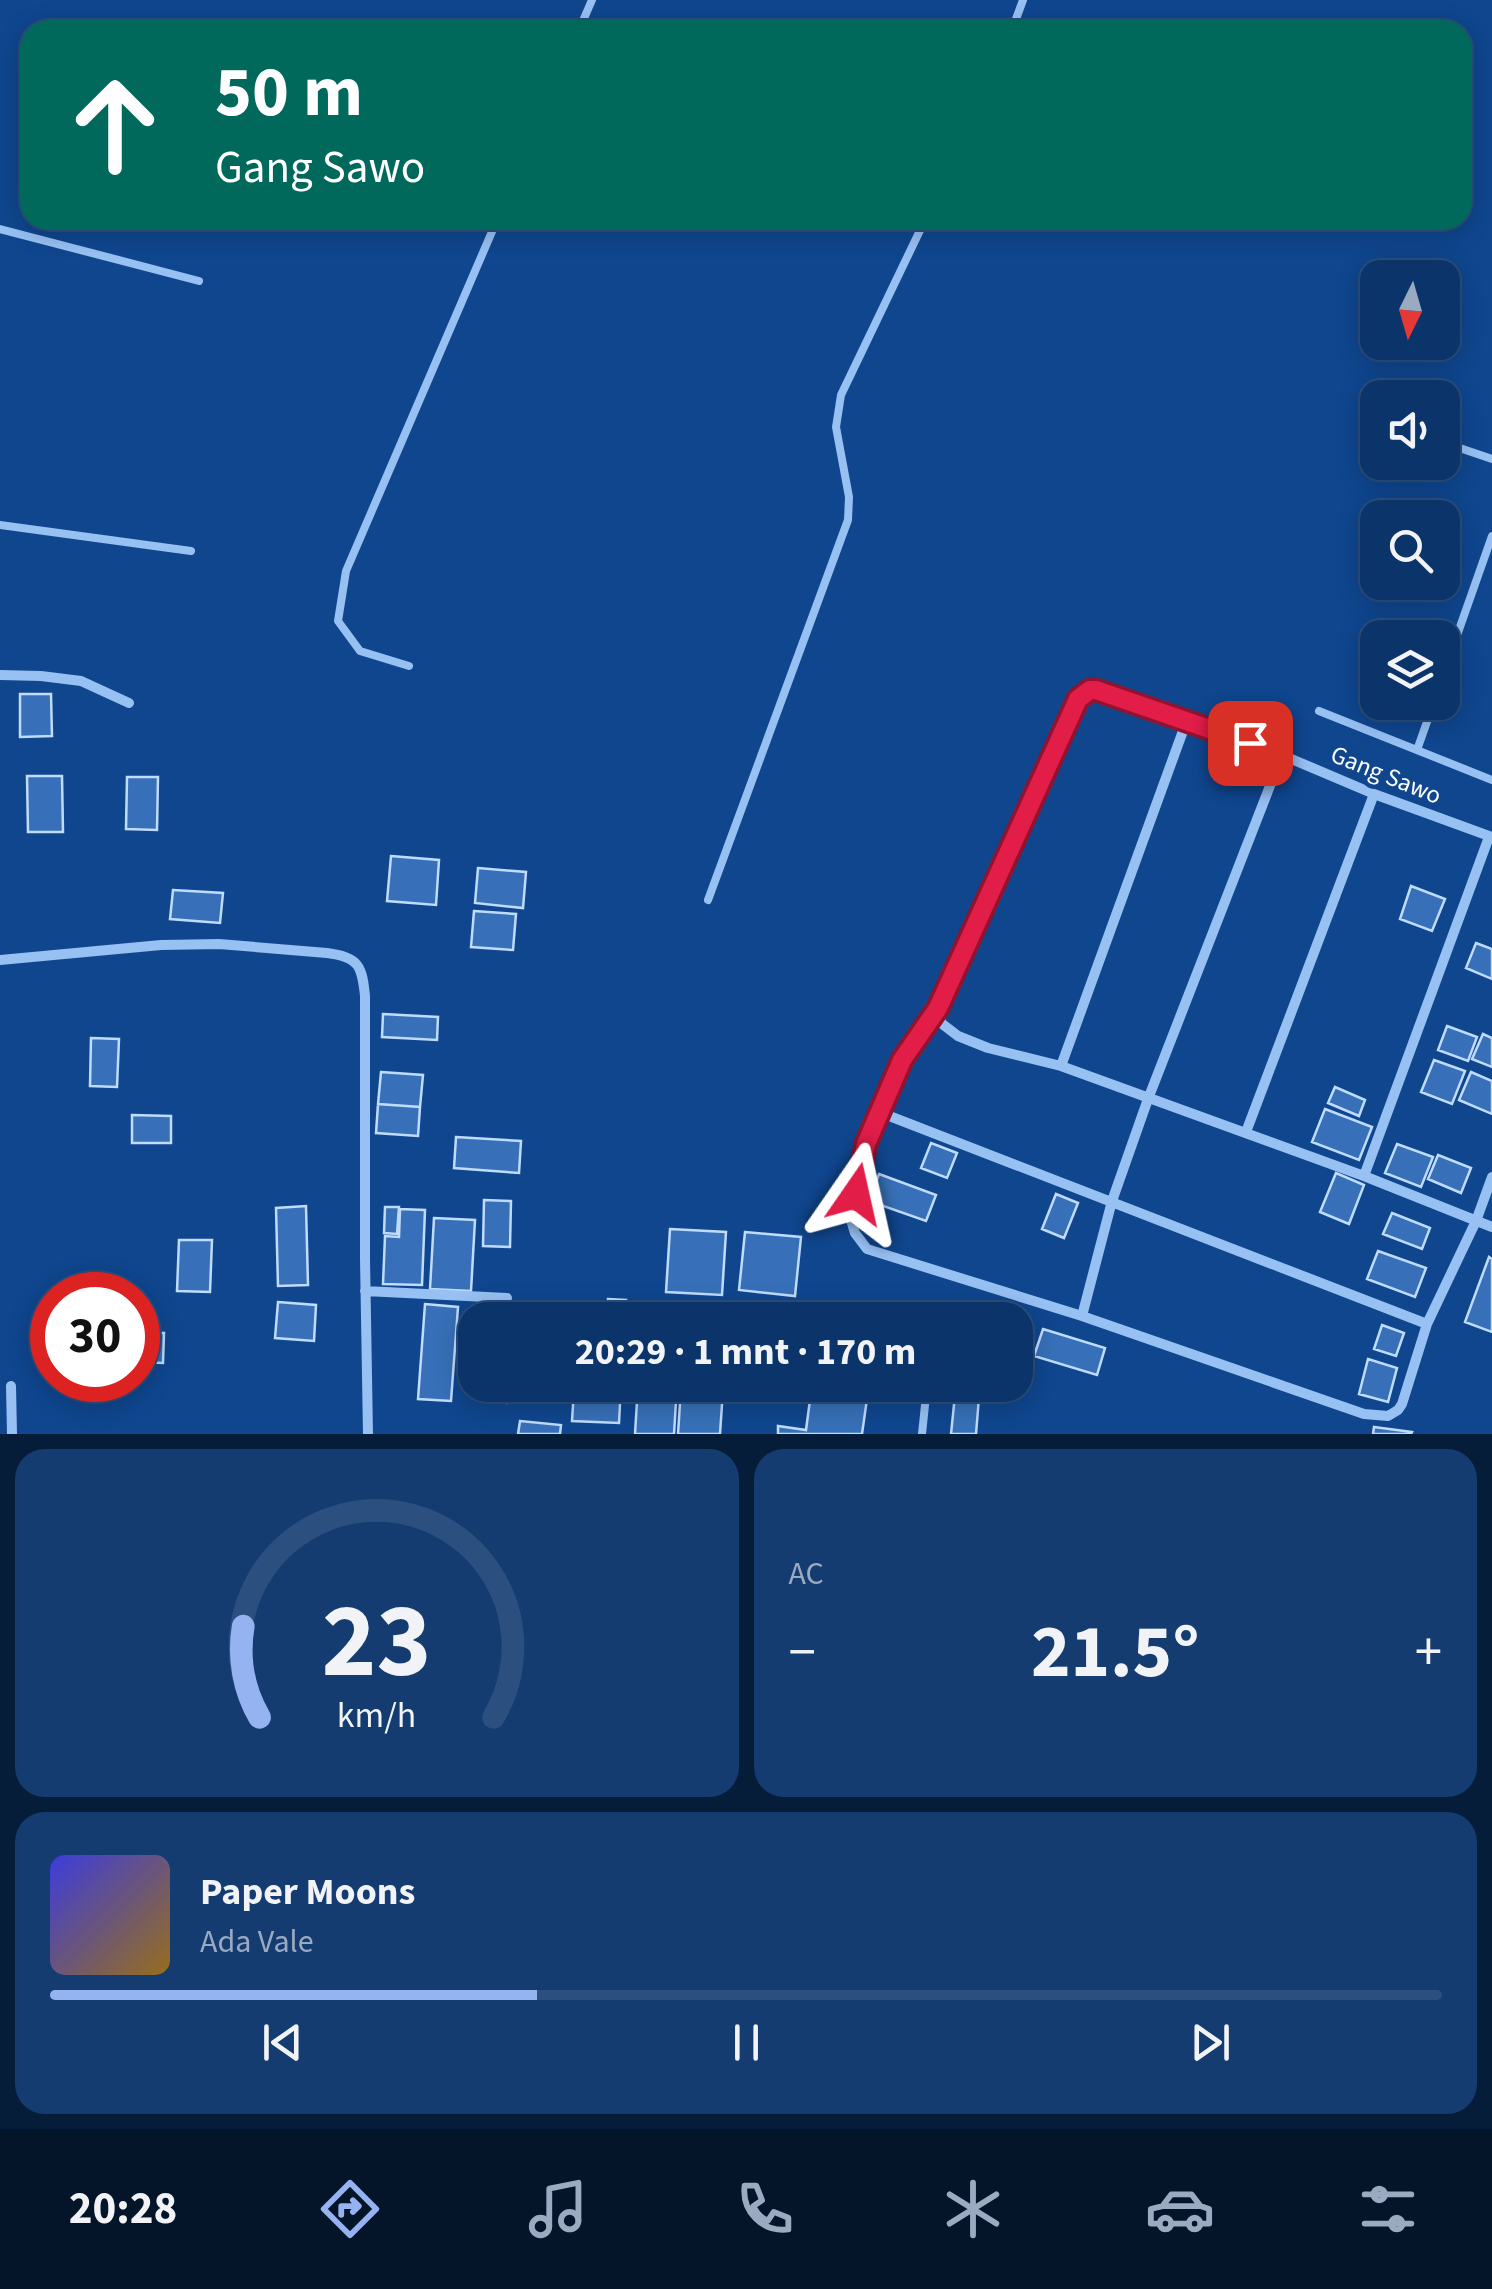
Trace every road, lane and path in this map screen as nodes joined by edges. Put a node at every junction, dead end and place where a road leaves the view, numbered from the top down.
1 (0, 229) edge
2 (493, 230) edge
3 (920, 230) edge
4 (199, 280) dead end
5 (1460, 448) edge
6 (1492, 458) edge
7 (0, 525) edge
8 (1492, 536) edge
9 (192, 551) dead end
10 (1460, 627) edge
11 (409, 666) dead end
12 (0, 674) edge
13 (129, 703) dead end
14 (1320, 710) dead end
15 (1187, 720) junction
16 (1428, 720) edge
17 (1417, 750) junction
18 (1282, 755) junction
19 (1492, 780) edge
20 (1374, 794) junction
21 (1491, 837) edge
22 (708, 900) dead end
23 (0, 960) edge
24 (938, 1008) junction
25 (1061, 1066) junction
26 (1148, 1099) junction
27 (879, 1112) junction
28 (1246, 1132) junction
29 (1364, 1176) junction
30 (1492, 1177) edge
31 (1112, 1200) junction
32 (1476, 1221) junction
33 (1492, 1227) edge
34 (365, 1292) junction
35 (507, 1298) dead end
36 (1082, 1316) junction
37 (1427, 1324) junction
38 (12, 1386) dead end
39 (926, 1402) edge
40 (12, 1434) edge
41 (368, 1434) edge
42 (922, 1434) edge

1 - 4 lane
2 - 11 lane
3 - 22 lane
5 - 6 lane
7 - 9 lane
8 - 10 lane
12 - 13 street
14 - 17 lane
15 - 18 street, Gang Sawo
15 - 24 street, Gang Sawo
15 - 25 street
16 - 17 lane
17 - 19 lane
18 - 20 street, Gang Sawo
18 - 26 street
20 - 21 street, Gang Sawo
20 - 28 street
21 - 29 street
23 - 34 street
24 - 25 street
24 - 27 street, Gang Sawo
25 - 26 street
26 - 28 street
26 - 31 street
27 - 31 street
27 - 36 street, Gang Sawo
28 - 29 street
29 - 32 street
30 - 32 street
31 - 36 street
31 - 37 street
32 - 33 street
32 - 37 street
34 - 35 street
34 - 41 street
36 - 37 street, Gang Sawo
38 - 40 street
39 - 42 lane

